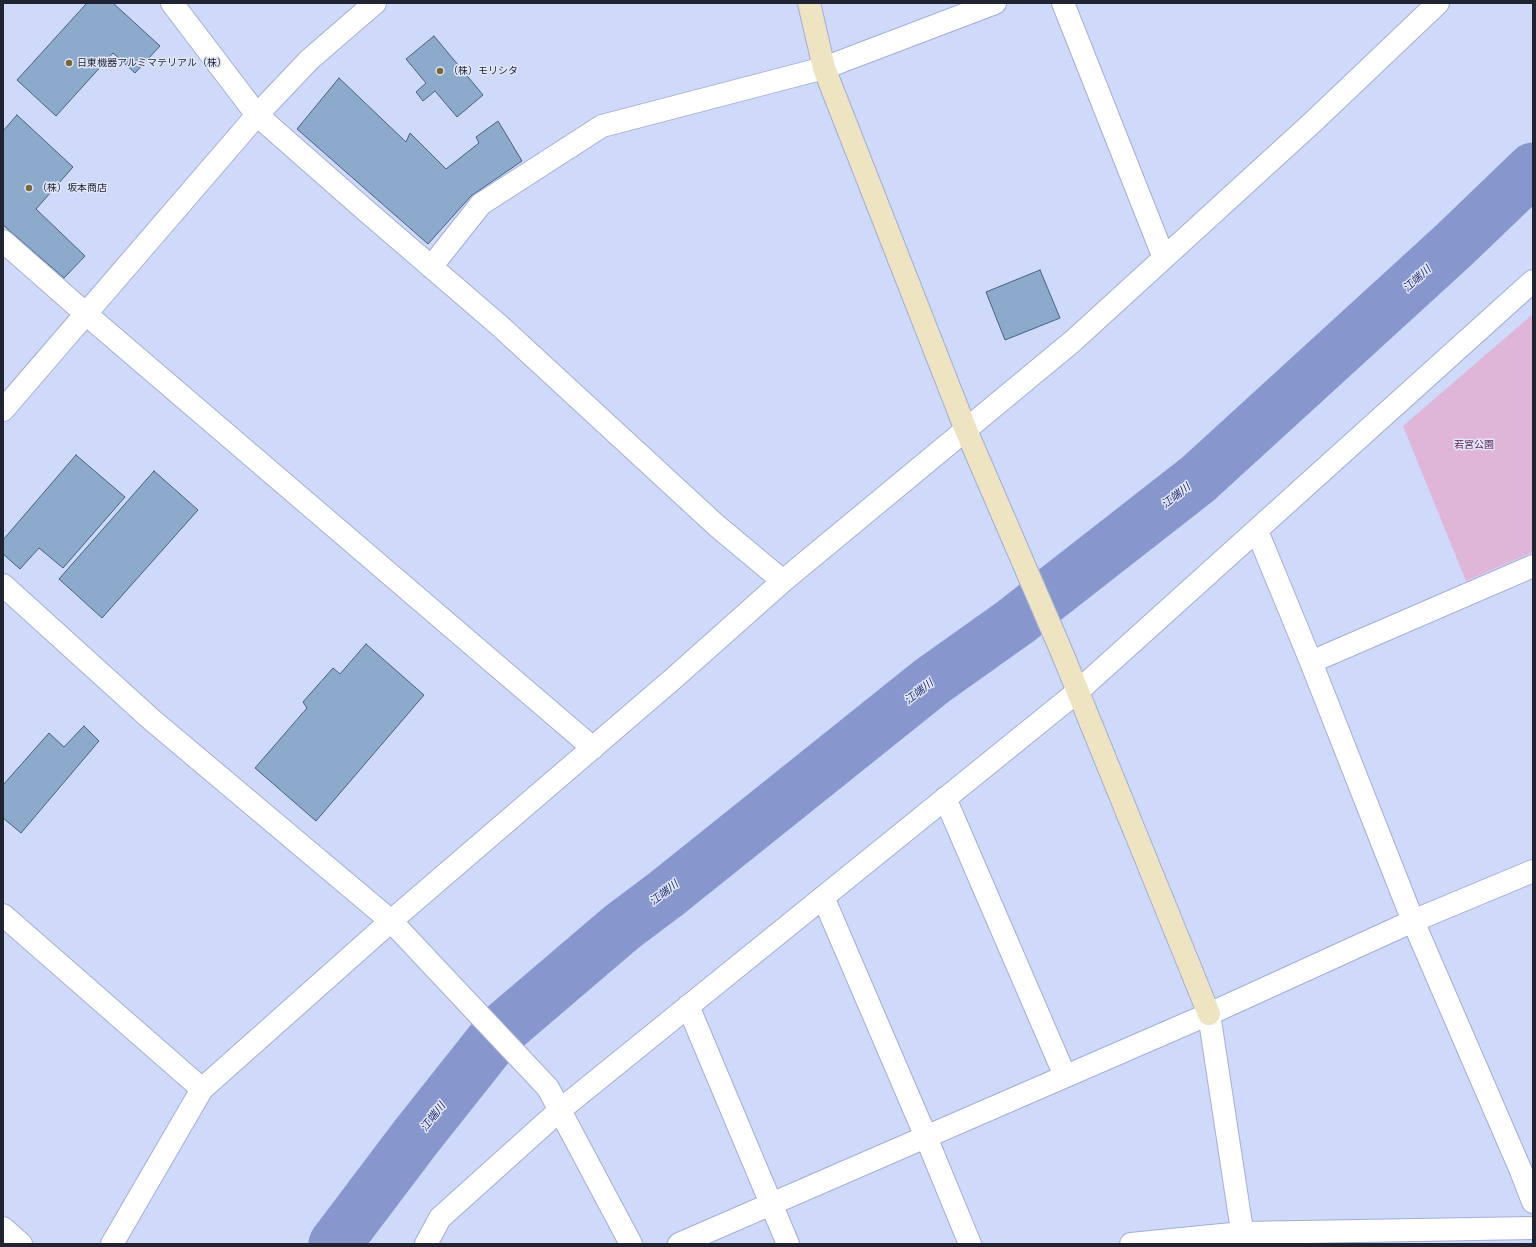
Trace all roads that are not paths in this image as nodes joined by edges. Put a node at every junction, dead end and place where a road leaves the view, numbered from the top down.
1 (172, 3) edge
2 (375, 3) edge
3 (809, 3) edge
4 (995, 3) edge
5 (1063, 3) edge
6 (1438, 3) edge
7 (824, 68) junction
8 (257, 115) junction
9 (3, 241) edge
10 (1164, 258) junction
11 (431, 267) junction
12 (1533, 281) edge
13 (86, 314) junction
14 (3, 410) edge
15 (966, 430) junction
16 (1257, 531) junction
17 (1533, 566) edge
18 (783, 581) junction
19 (3, 585) edge
20 (1311, 662) junction
21 (1077, 692) junction
22 (593, 748) junction
23 (945, 798) junction
24 (1533, 872) edge
25 (823, 897) junction
26 (3, 915) edge
27 (1413, 921) junction
28 (397, 928) junction
29 (688, 1006) junction
30 (1209, 1014) junction
31 (1066, 1076) junction
32 (202, 1089) junction
33 (560, 1110) junction
34 (926, 1136) junction
35 (1527, 1168) edge
36 (1533, 1202) edge
37 (772, 1204) junction
38 (3, 1228) edge
39 (1533, 1228) edge
40 (1243, 1239) edge
41 (21, 1244) edge
42 (112, 1244) edge
43 (426, 1244) edge
44 (631, 1244) edge
45 (679, 1244) edge
46 (788, 1244) edge
47 (970, 1244) edge
48 (1132, 1244) edge

1 - 8 street
2 - 8 street
3 - 7 street
4 - 7 street
5 - 10 street
6 - 10 street
7 - 11 street
7 - 15 street
8 - 11 street
8 - 13 street
9 - 13 street
10 - 15 street
11 - 18 street
12 - 16 street
13 - 14 street
13 - 22 street
15 - 18 street
15 - 21 street
16 - 20 street
16 - 21 street
17 - 20 street
18 - 22 street
19 - 28 street
20 - 27 street
21 - 23 street
21 - 30 street
22 - 28 street
23 - 25 street
23 - 31 street
24 - 27 street
25 - 29 street
25 - 34 street
26 - 32 street
27 - 30 street
27 - 35 street
28 - 32 street
28 - 33 street
29 - 33 street
29 - 37 street
30 - 31 street
30 - 40 street
31 - 34 street
32 - 42 street
33 - 43 street
33 - 44 street
34 - 37 street
34 - 47 street
35 - 36 street
37 - 45 street
37 - 46 street
38 - 41 street
39 - 40 street
40 - 48 street

